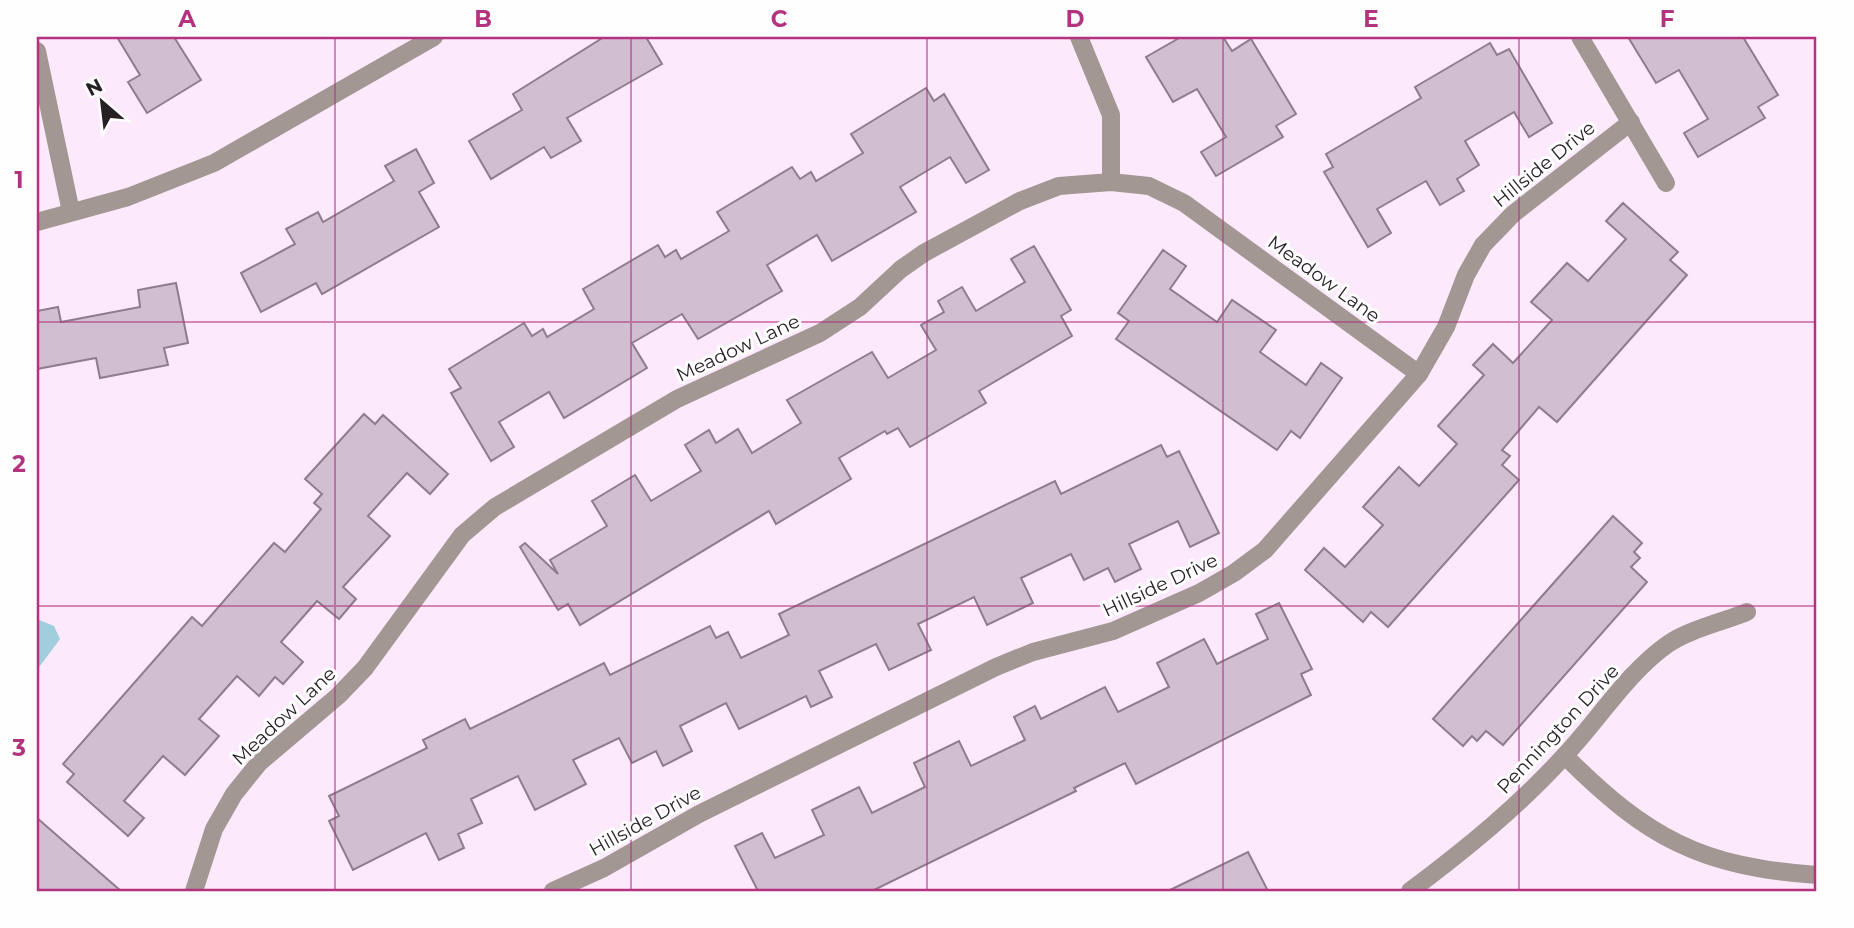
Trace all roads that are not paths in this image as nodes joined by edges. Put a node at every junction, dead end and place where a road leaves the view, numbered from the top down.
1 (434, 37) edge
2 (1079, 37) edge
3 (1580, 37) edge
4 (37, 51) edge
5 (1631, 122) junction
6 (1111, 183) junction
7 (1666, 183) dead end
8 (71, 212) junction
9 (37, 222) edge
10 (1419, 374) junction
11 (1747, 612) dead end
12 (1565, 756) junction
13 (1817, 875) edge
14 (194, 891) edge
15 (553, 891) edge
16 (1410, 891) edge

1 - 8 street
2 - 6 street
3 - 5 street
4 - 8 street
5 - 7 street
5 - 10 street, Hillside Drive
6 - 10 street, Meadow Lane
6 - 14 street, Meadow Lane
8 - 9 street
10 - 15 street, Hillside Drive
11 - 12 street, Pennington Drive
12 - 13 street
12 - 16 street, Pennington Drive

